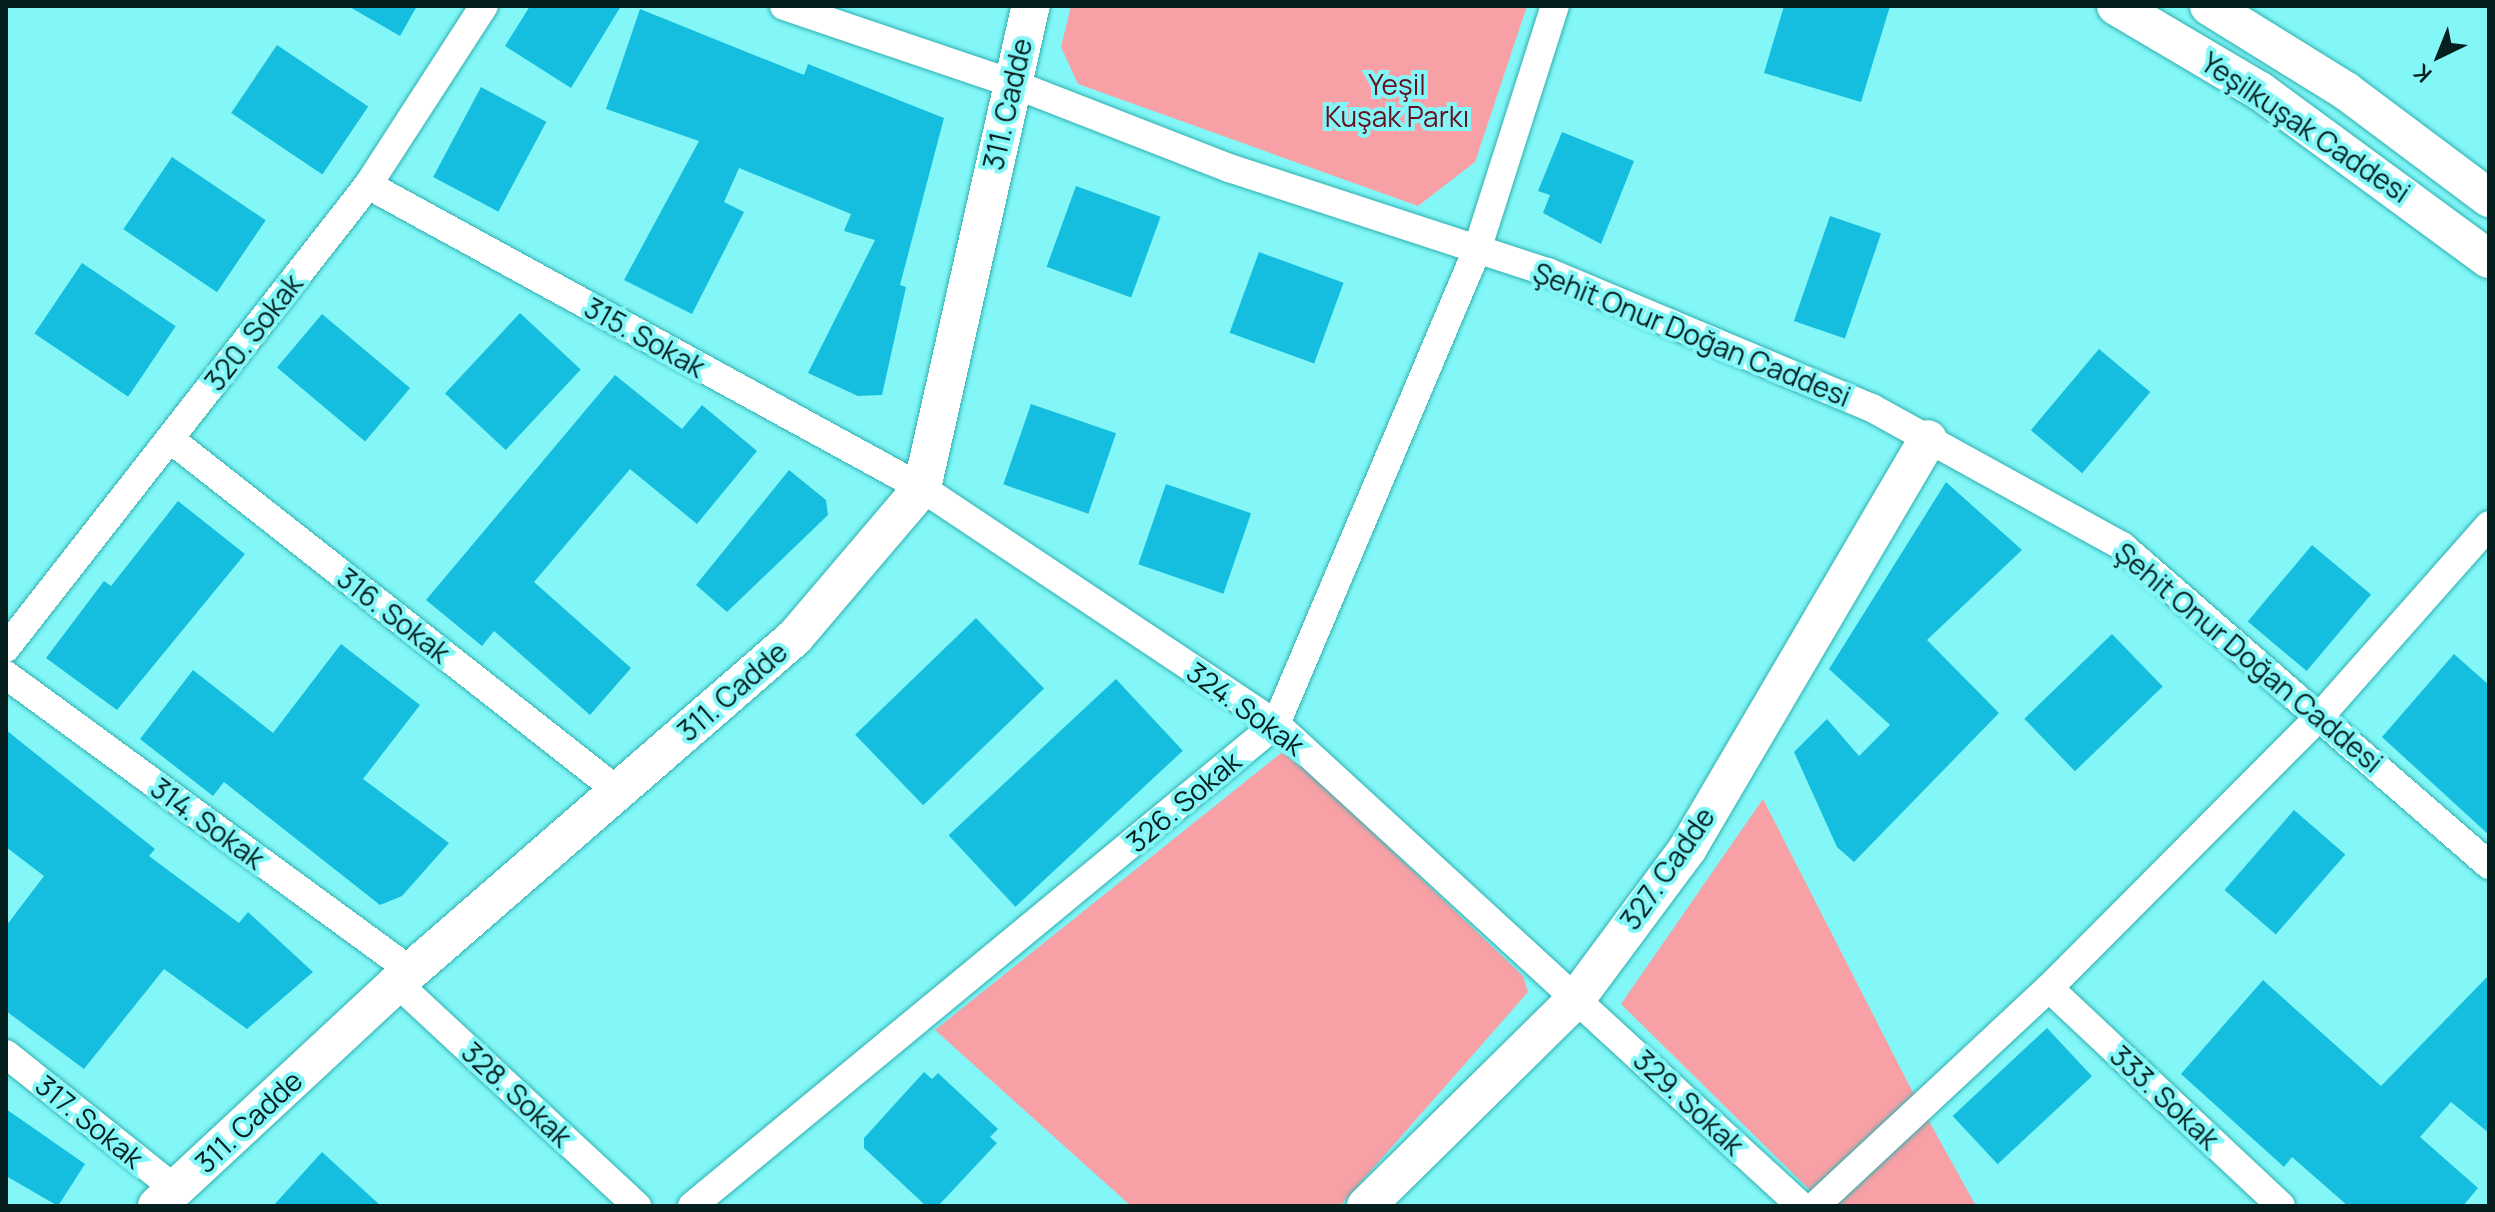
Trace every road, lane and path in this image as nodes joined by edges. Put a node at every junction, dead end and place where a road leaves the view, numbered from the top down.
1 (484, 6) edge
2 (784, 6) edge
3 (1031, 6) edge
4 (1555, 6) edge
5 (2116, 6) edge
6 (2209, 6) edge
7 (1011, 83) junction
8 (368, 185) junction
9 (2489, 198) edge
10 (1477, 250) junction
11 (2489, 259) edge
12 (170, 439) junction
13 (1928, 439) junction
14 (922, 488) junction
15 (2489, 525) edge
16 (6, 648) edge
17 (6, 675) edge
18 (2322, 714) junction
19 (1276, 724) junction
20 (618, 791) junction
21 (2489, 865) edge
22 (404, 977) junction
23 (2049, 988) junction
24 (1576, 999) junction
25 (6, 1054) edge
26 (166, 1198) edge
27 (637, 1206) edge
28 (692, 1206) edge
29 (1366, 1206) edge
30 (1801, 1206) edge
31 (1815, 1206) edge
32 (2281, 1206) edge

1 - 8 street, 320. Sokak
2 - 7 street, Şehit Onur Doğan Caddesi
3 - 7 street, 311. Cadde
4 - 10 street, 326. Sokak
5 - 11 street, Yeşilkuşak Caddesi
6 - 9 street
7 - 10 street, Şehit Onur Doğan Caddesi
7 - 14 street, 311. Cadde
8 - 12 street, 320. Sokak
8 - 14 street, 315. Sokak
10 - 13 street, Şehit Onur Doğan Caddesi
10 - 19 street, 326. Sokak
12 - 16 street, 320. Sokak
12 - 20 street, 316. Sokak
13 - 18 street, Şehit Onur Doğan Caddesi
13 - 24 street, 327. Cadde
14 - 19 street, 324. Sokak
14 - 20 street, 311. Cadde
15 - 18 street
17 - 22 street, 314. Sokak
18 - 21 street, Şehit Onur Doğan Caddesi
18 - 23 street
19 - 24 street, 324. Sokak
19 - 28 street, 326. Sokak
20 - 22 street, 311. Cadde
22 - 26 street, 311. Cadde
22 - 27 street, 328. Sokak
23 - 31 street
23 - 32 street, 333. Sokak
24 - 29 street, 327. Cadde
24 - 30 street, 329. Sokak
25 - 26 street, 317. Sokak

